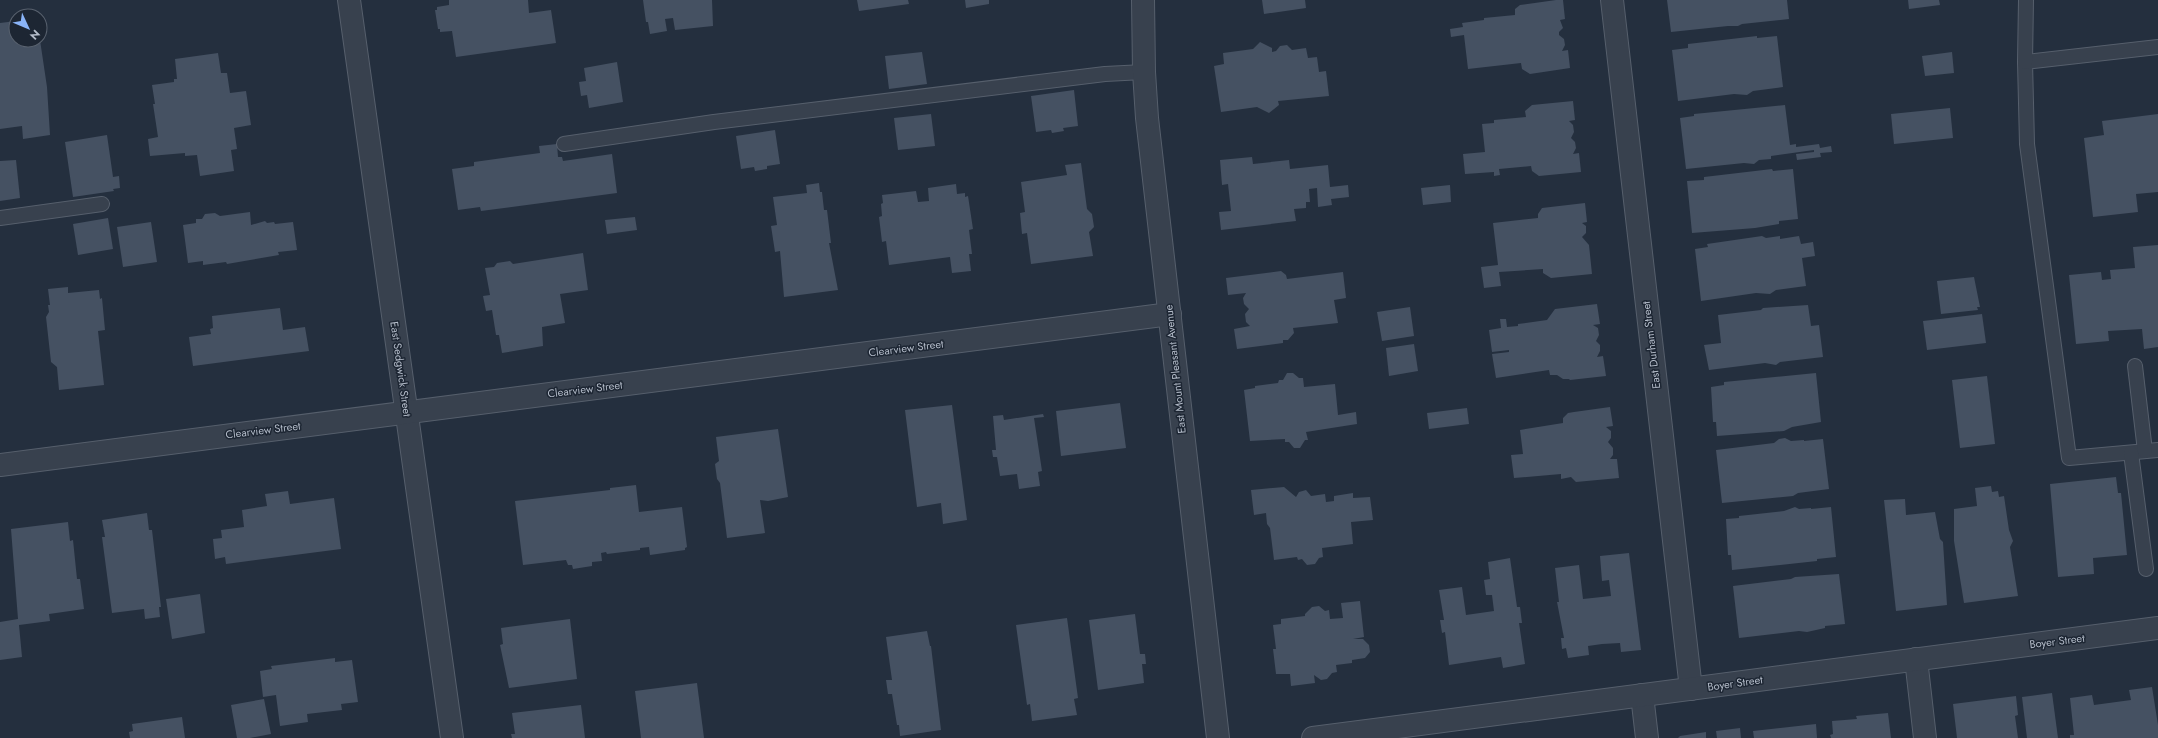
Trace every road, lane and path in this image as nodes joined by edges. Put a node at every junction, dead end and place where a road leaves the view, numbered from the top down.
1 (349, 0) edge
2 (1143, 0) edge
3 (1612, 0) edge
4 (2026, 0) edge
5 (2158, 47) edge
6 (2025, 62) junction
7 (1144, 72) junction
8 (564, 144) dead end
9 (102, 204) dead end
10 (0, 218) edge
11 (1170, 314) junction
12 (2135, 366) dead end
13 (407, 412) junction
14 (2145, 451) edge
15 (0, 464) edge
16 (2146, 569) dead end
17 (2158, 628) edge
18 (1916, 659) junction
19 (1691, 689) junction
20 (1642, 695) junction
21 (452, 738) edge
22 (1218, 738) edge
23 (1312, 738) edge
24 (1647, 738) edge
25 (1925, 738) edge

1 - 13 street, East Sedgwick Street
2 - 7 street, East Mount Pleasant Avenue
3 - 19 street, East Durham Street
4 - 6 lane
5 - 6 lane
6 - 14 lane
7 - 8 lane
7 - 11 street, East Mount Pleasant Avenue
9 - 10 lane
11 - 13 street, Clearview Street
11 - 22 street, East Mount Pleasant Avenue
12 - 14 lane
13 - 15 street, Clearview Street
13 - 21 street, East Sedgwick Street
14 - 16 lane
17 - 18 street, Boyer Street
18 - 19 street, Boyer Street
18 - 25 street
19 - 20 street, Boyer Street
20 - 23 street, Boyer Street
20 - 24 street

